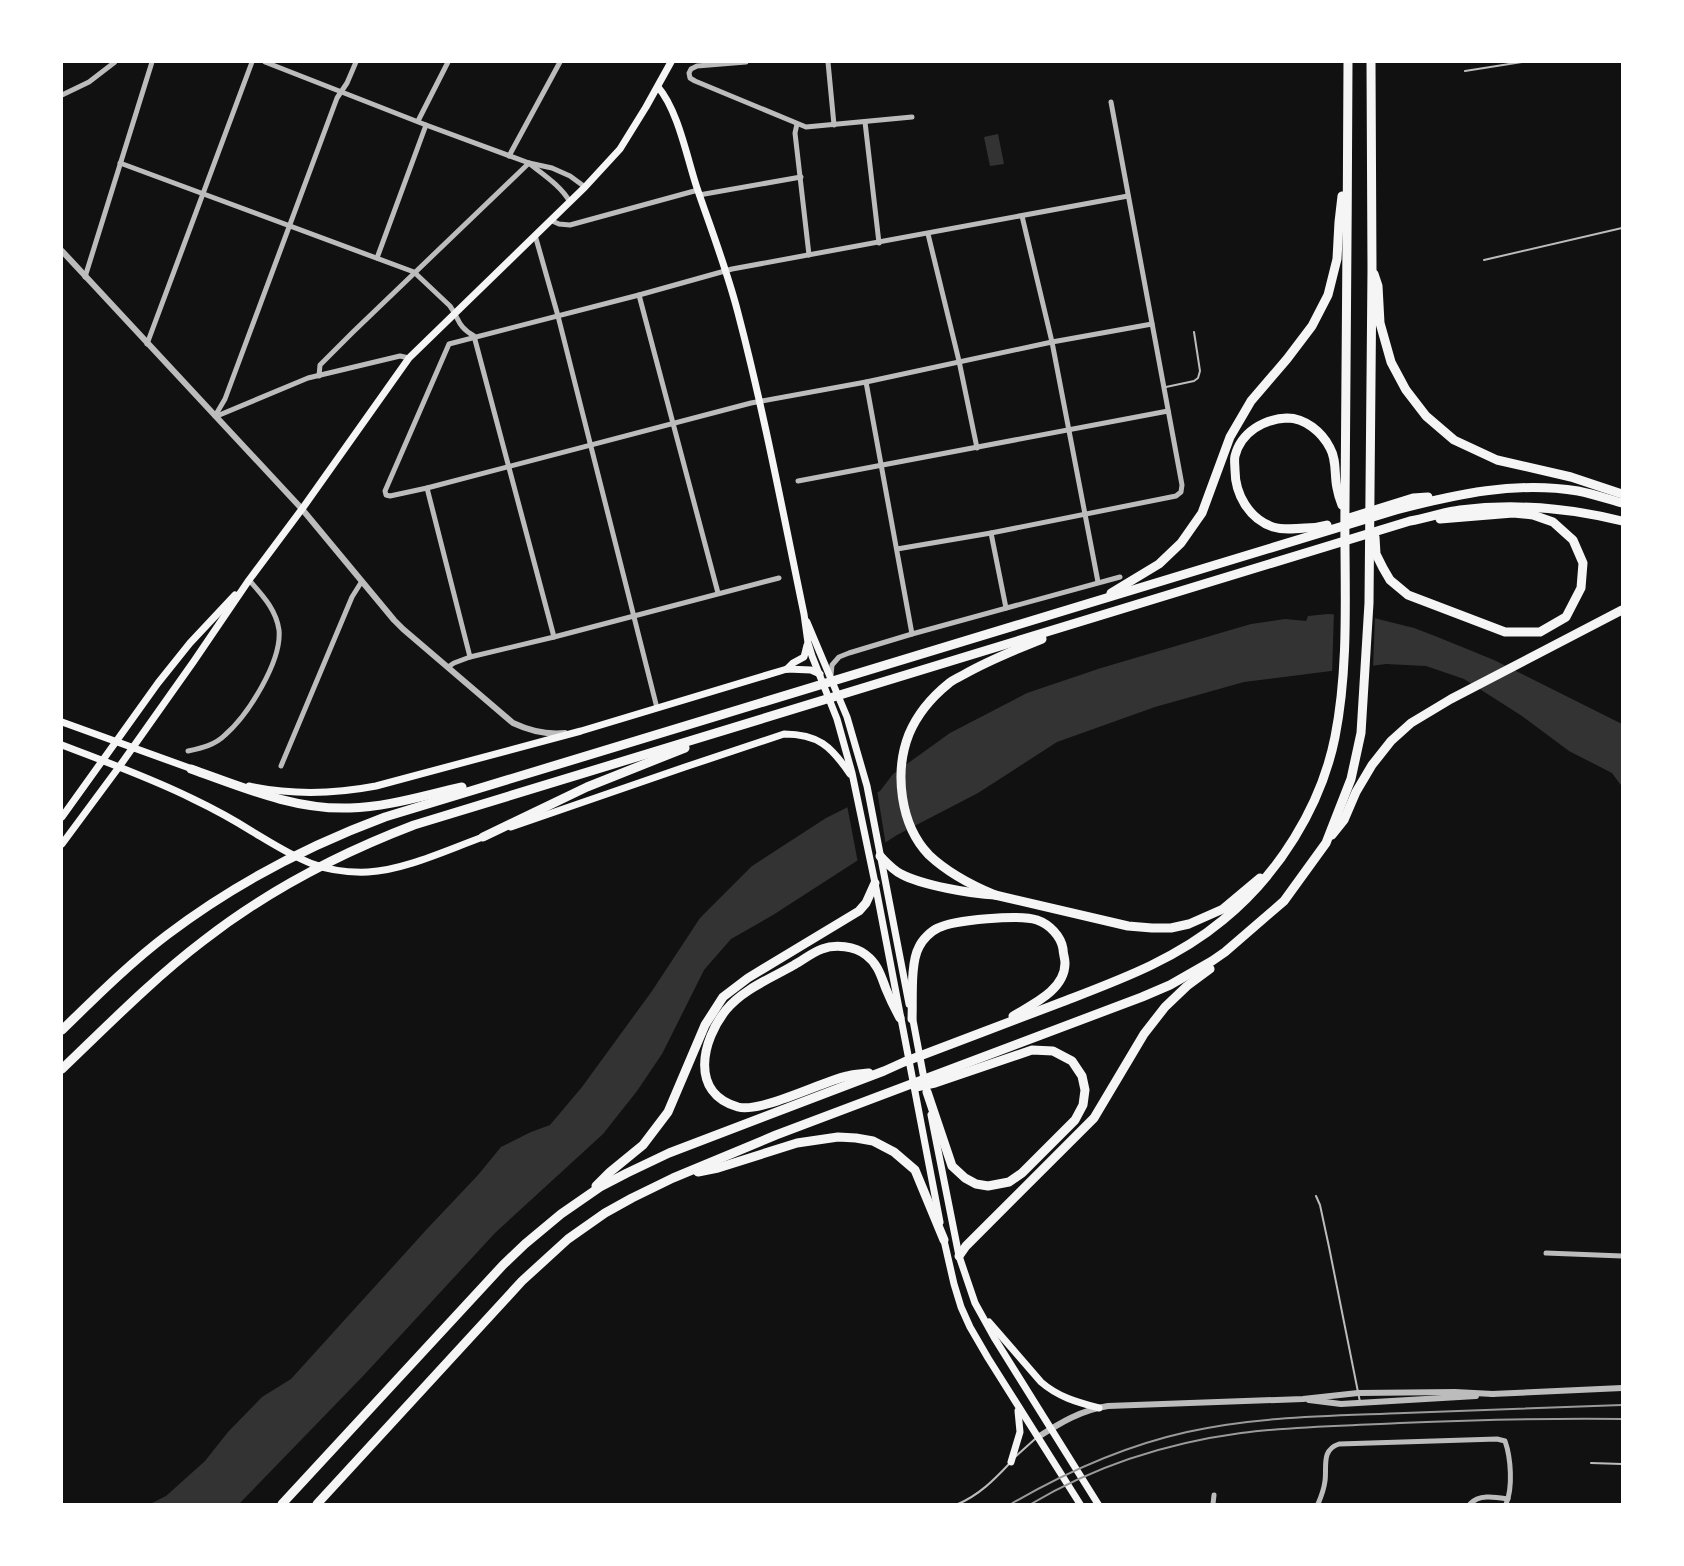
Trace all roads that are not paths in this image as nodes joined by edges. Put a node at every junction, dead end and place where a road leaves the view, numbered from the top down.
1 (116, 62) edge
2 (152, 62) edge
3 (252, 62) edge
4 (265, 62) edge
5 (356, 62) edge
6 (448, 62) edge
7 (560, 62) edge
8 (671, 62) edge
9 (746, 62) edge
10 (828, 62) edge
11 (1348, 62) edge
12 (1371, 62) edge
13 (1522, 62) edge
14 (1465, 71) dead end
15 (658, 87) junction
16 (342, 91) junction
17 (62, 95) edge
18 (1112, 102) dead end
19 (912, 117) dead end
20 (418, 121) junction
21 (866, 122) junction
22 (797, 124) junction
23 (426, 125) junction
24 (834, 125) junction
25 (509, 156) junction
26 (1348, 159) junction
27 (120, 163) junction
28 (529, 163) junction
29 (801, 177) junction
30 (585, 187) junction
31 (698, 192) junction
32 (202, 193) junction
33 (1128, 196) junction
34 (570, 202) junction
35 (1022, 216) junction
36 (550, 220) junction
37 (290, 226) junction
38 (1623, 228) edge
39 (927, 234) junction
40 (535, 235) junction
41 (879, 243) junction
42 (62, 251) edge
43 (809, 255) junction
44 (377, 258) junction
45 (1484, 260) dead end
46 (1372, 269) junction
47 (725, 271) junction
48 (414, 272) junction
49 (85, 276) junction
50 (639, 295) junction
51 (454, 312) junction
52 (558, 316) junction
53 (1152, 324) junction
54 (1194, 332) dead end
55 (474, 336) junction
56 (1052, 342) junction
57 (147, 344) junction
58 (409, 358) junction
59 (958, 361) junction
60 (319, 376) junction
61 (866, 382) junction
62 (1164, 387) junction
63 (760, 402) junction
64 (1168, 411) junction
65 (216, 416) junction
66 (674, 424) junction
67 (1069, 430) junction
68 (591, 446) junction
69 (977, 448) junction
70 (880, 464) junction
71 (509, 467) junction
72 (798, 481) dead end
73 (427, 488) junction
74 (1623, 494) edge
75 (1370, 496) junction
76 (1623, 503) edge
77 (302, 508) junction
78 (1085, 515) junction
79 (1345, 516) junction
80 (1410, 521) junction
81 (1623, 521) edge
82 (1320, 530) junction
83 (991, 533) junction
84 (897, 549) junction
85 (1120, 577) dead end
86 (779, 578) dead end
87 (249, 580) junction
88 (362, 581) junction
89 (1098, 582) junction
90 (718, 593) junction
91 (1102, 599) junction
92 (1006, 608) junction
93 (1623, 610) edge
94 (804, 614) junction
95 (634, 616) junction
96 (1097, 616) junction
97 (912, 634) junction
98 (554, 637) junction
99 (808, 643) junction
100 (470, 657) junction
101 (448, 667) junction
102 (787, 669) junction
103 (818, 673) junction
104 (831, 677) junction
105 (657, 708) junction
106 (62, 722) edge
107 (740, 725) junction
108 (581, 731) junction
109 (115, 741) junction
110 (62, 745) edge
111 (133, 748) junction
112 (188, 751) dead end
113 (102, 760) junction
114 (281, 766) dead end
115 (119, 767) junction
116 (191, 769) junction
117 (536, 771) junction
118 (853, 778) junction
119 (62, 817) edge
120 (483, 837) junction
121 (1326, 843) junction
122 (62, 844) edge
123 (880, 854) junction
124 (1273, 868) junction
125 (875, 883) junction
126 (995, 895) junction
127 (1225, 952) junction
128 (900, 1018) junction
129 (912, 1019) junction
130 (996, 1027) junction
131 (62, 1030) edge
132 (62, 1069) edge
133 (884, 1071) junction
134 (927, 1092) joint
135 (881, 1095) junction
136 (929, 1104) junction
137 (673, 1178) junction
138 (1316, 1196) dead end
139 (586, 1197) junction
140 (944, 1240) junction
141 (1546, 1253) dead end
142 (1623, 1256) edge
143 (959, 1257) junction
144 (979, 1311) junction
145 (1623, 1388) edge
146 (1358, 1393) junction
147 (1493, 1394) junction
148 (1303, 1399) junction
149 (1360, 1402) junction
150 (1017, 1405) junction
151 (1098, 1408) junction
152 (1051, 1429) junction
153 (1038, 1437) junction
154 (1011, 1462) junction
155 (1591, 1463) dead end
156 (1623, 1464) edge
157 (1214, 1495) dead end
158 (1096, 1502) edge
159 (1507, 1502) edge
160 (282, 1504) edge
161 (317, 1504) edge
162 (958, 1504) edge
163 (1080, 1504) edge
164 (1213, 1504) edge
165 (1318, 1504) edge
166 (1470, 1504) edge

1 - 17 street
2 - 27 street
3 - 32 street
4 - 16 street
5 - 16 street
6 - 20 street
7 - 25 street
8 - 15 main road
9 - 22 street
10 - 24 street
11 - 26 highway
12 - 46 highway
13 - 14 lane
15 - 30 main road
15 - 31 main road
16 - 20 street
16 - 37 street
18 - 33 street
19 - 21 street
20 - 23 street
21 - 24 street
21 - 41 street
22 - 24 street
22 - 29 street
23 - 25 street
23 - 44 street
25 - 28 street
26 - 79 highway
26 - 91 highway
27 - 32 street
27 - 49 street
28 - 30 street
28 - 34 street
28 - 48 street
29 - 31 street
29 - 43 street
30 - 34 main road
31 - 36 street
31 - 47 main road
32 - 37 street
32 - 57 street
33 - 35 street
33 - 53 street
34 - 36 main road
35 - 39 street
35 - 56 street
36 - 40 main road
37 - 44 street
37 - 65 street
38 - 45 lane
39 - 41 street
39 - 59 street
40 - 51 main road
40 - 52 street
41 - 43 street
42 - 49 street
43 - 47 street
44 - 48 street
46 - 74 highway
46 - 75 highway
47 - 50 street
47 - 63 main road
48 - 51 street
48 - 60 street
49 - 57 street
50 - 52 street
50 - 66 street
51 - 55 street
51 - 58 main road
52 - 55 street
52 - 68 street
53 - 56 street
53 - 62 street
54 - 62 lane
55 - 71 street
55 - 73 street
56 - 59 street
56 - 67 street
57 - 65 street
58 - 60 street
58 - 77 main road
59 - 61 street
59 - 69 street
60 - 65 street
61 - 63 street
61 - 70 street
62 - 64 street
63 - 66 street
63 - 94 main road
64 - 67 street
64 - 78 street
65 - 77 street
66 - 68 street
66 - 90 street
67 - 69 street
67 - 78 street
68 - 71 street
68 - 95 street
69 - 70 street
70 - 72 street
70 - 84 street
71 - 73 street
71 - 98 street
73 - 100 street
75 - 80 highway
75 - 121 highway
76 - 82 highway
77 - 87 main road
77 - 88 street
78 - 83 street
78 - 89 street
79 - 82 highway
79 - 124 highway
80 - 81 highway
80 - 96 highway
82 - 91 highway
83 - 84 street
83 - 92 street
84 - 97 street
85 - 89 street
86 - 90 street
87 - 109 main road
87 - 111 main road
87 - 112 street
88 - 101 street
88 - 114 street
89 - 92 street
90 - 95 street
91 - 117 highway
92 - 97 street
93 - 121 highway
94 - 99 main road
94 - 104 main road
95 - 98 street
95 - 105 street
96 - 107 highway
96 - 126 highway
97 - 104 street
98 - 100 street
99 - 102 main road
99 - 103 main road
100 - 101 street
101 - 108 street
102 - 103 main road
102 - 105 main road
103 - 104 main road
103 - 118 main road
104 - 123 main road
105 - 108 main road
106 - 109 main road
107 - 120 highway
107 - 132 highway
108 - 116 main road
109 - 111 main road
109 - 113 main road
110 - 113 main road
111 - 115 main road
111 - 116 main road
113 - 115 main road
113 - 119 main road
115 - 120 main road
115 - 122 main road
116 - 117 highway
117 - 131 highway
118 - 120 main road
118 - 125 main road
121 - 127 highway
123 - 126 highway
123 - 129 main road
124 - 126 highway
124 - 130 highway
125 - 128 main road
125 - 139 highway
127 - 135 highway
127 - 143 highway
128 - 133 highway
128 - 140 main road
129 - 130 highway
129 - 134 main road
130 - 133 highway
133 - 139 highway
134 - 136 highway
135 - 136 highway
135 - 137 highway
136 - 143 main road
137 - 140 highway
137 - 161 highway
138 - 146 lane
139 - 160 highway
140 - 150 main road
141 - 142 street
143 - 144 main road
144 - 151 main road
144 - 152 main road
145 - 147 street
146 - 147 street
146 - 148 street
146 - 149 lane
147 - 149 street
148 - 149 street
148 - 151 street
150 - 153 main road
150 - 154 main road
151 - 152 street
152 - 153 street
152 - 158 main road
153 - 154 lane
153 - 163 main road
154 - 162 lane
155 - 156 lane
157 - 164 street
159 - 165 street
159 - 166 street

